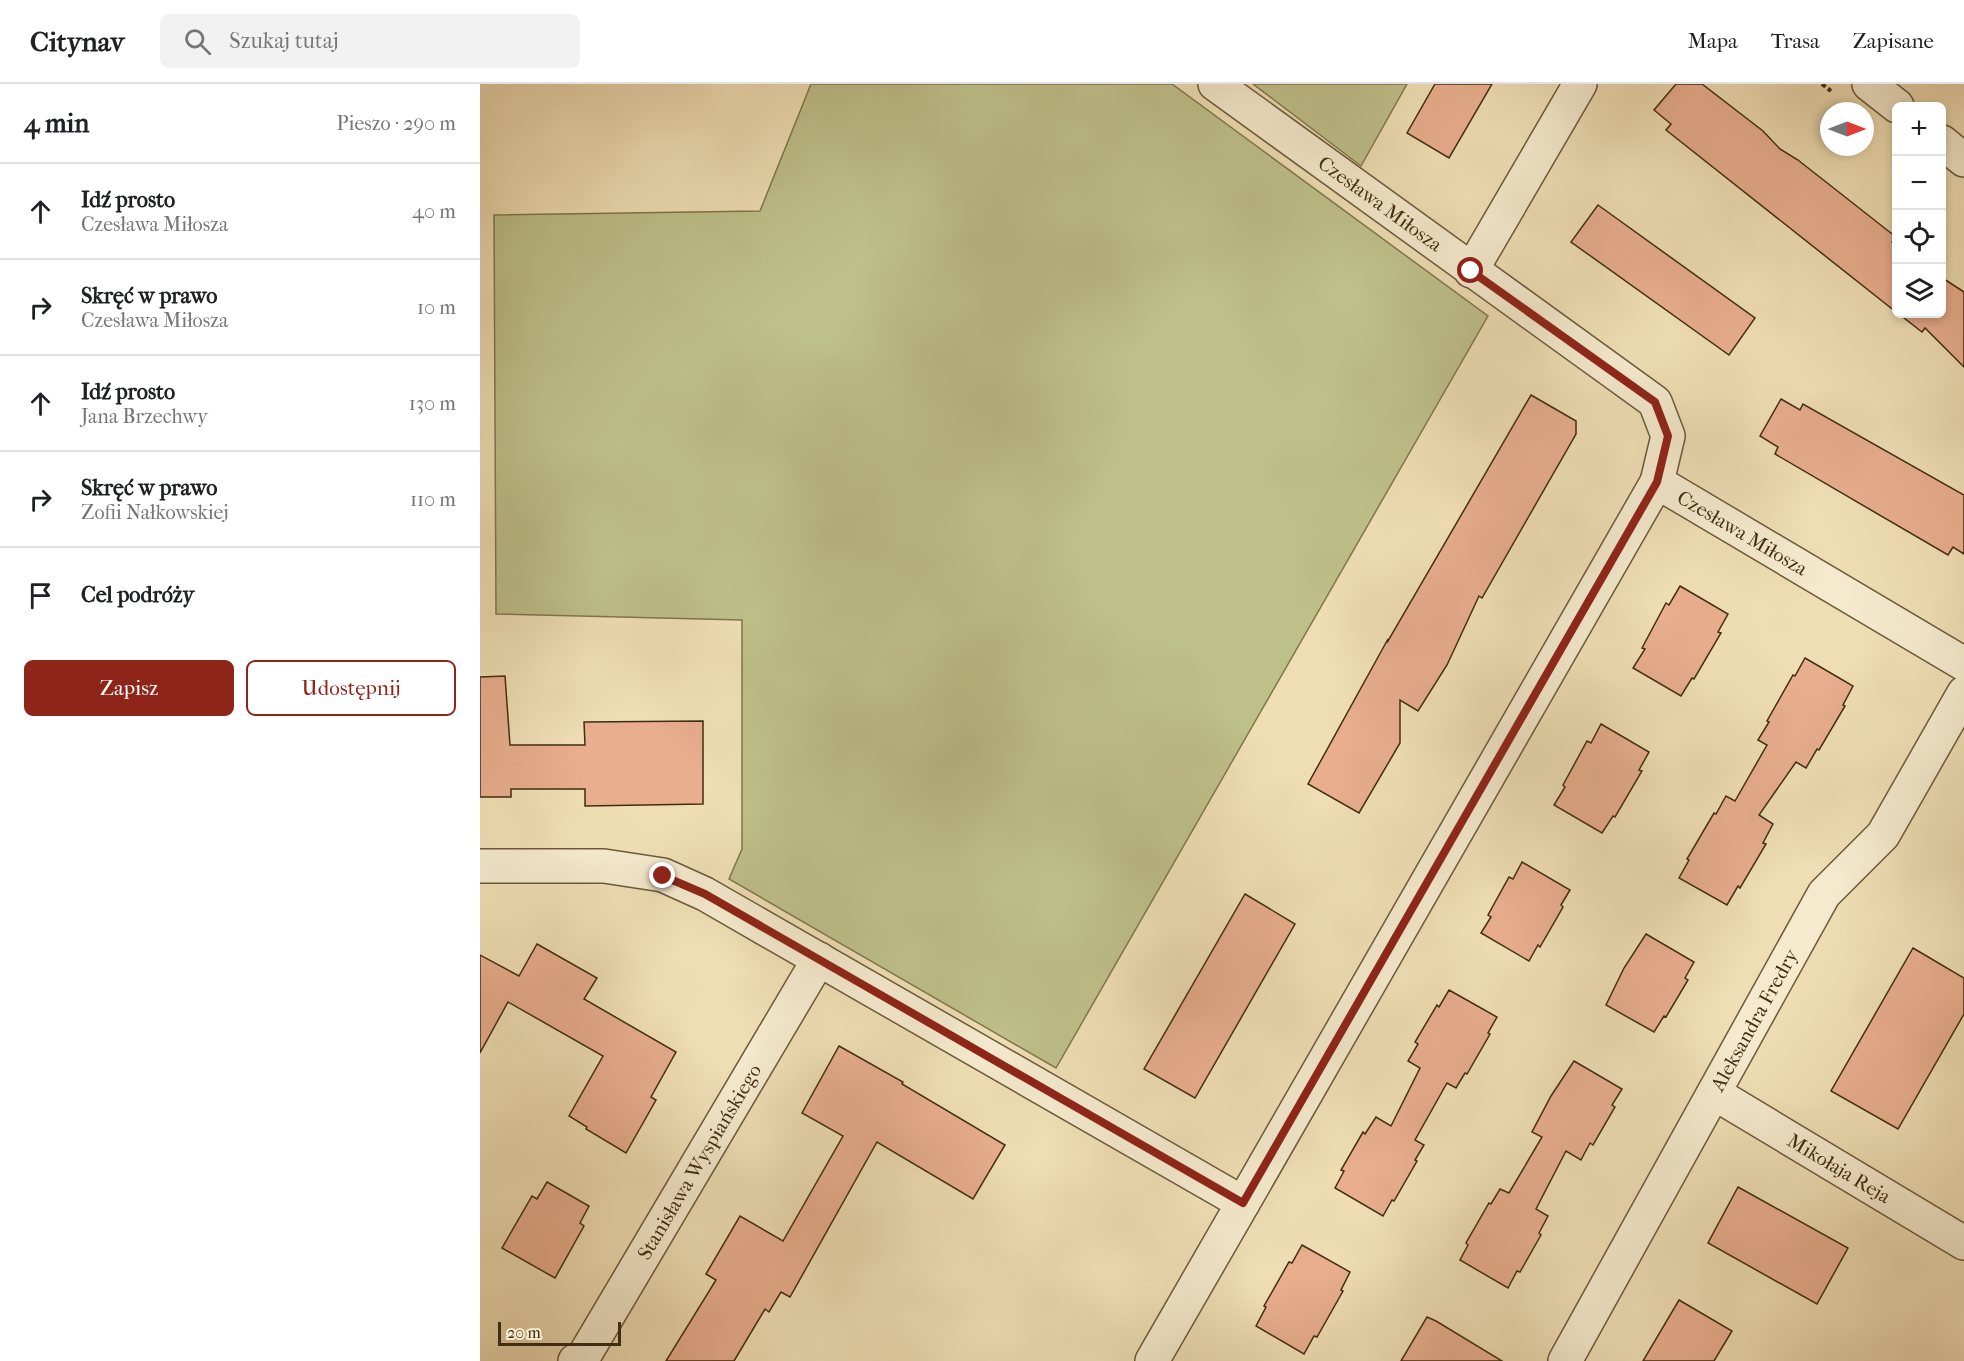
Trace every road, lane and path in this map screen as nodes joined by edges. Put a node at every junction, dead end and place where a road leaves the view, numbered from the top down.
1 (1215, 84) edge
2 (1580, 84) edge
3 (1869, 84) edge
4 (1893, 102) edge
5 (1946, 146) edge
6 (1964, 160) edge
7 (1471, 271) junction
8 (1657, 482) junction
9 (1964, 664) edge
10 (1964, 693) edge
11 (480, 866) edge
12 (819, 958) junction
13 (1714, 1093) junction
14 (1243, 1203) junction
15 (1964, 1243) edge
16 (575, 1361) edge
17 (1152, 1361) edge
18 (1565, 1361) edge

1 - 7 street, Czesława Miłosza
2 - 7 street
3 - 4 street
5 - 6 street
7 - 8 street, Czesława Miłosza
8 - 9 street, Czesława Miłosza
8 - 14 street
10 - 13 street, Aleksandra Fredry
11 - 12 street
12 - 14 street
12 - 16 street, Stanisława Wyspiańskiego
13 - 15 street, Mikołaja Reja
13 - 18 street, Aleksandra Fredry
14 - 17 street

